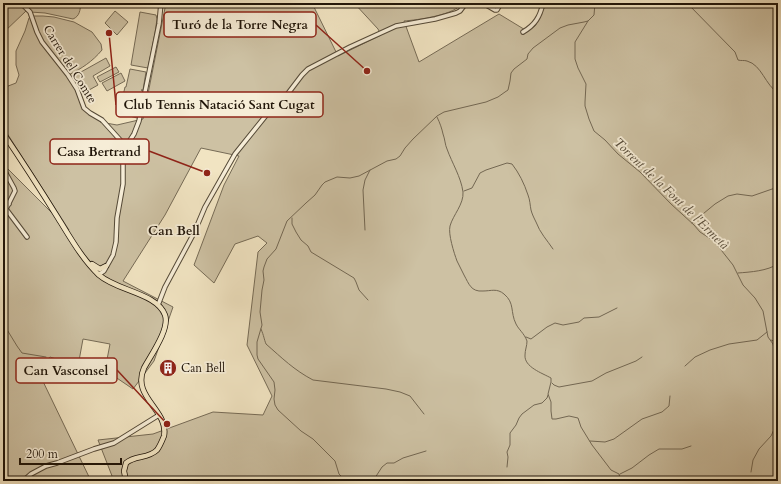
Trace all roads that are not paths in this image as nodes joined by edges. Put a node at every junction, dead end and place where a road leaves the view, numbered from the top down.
1 (21, 3) edge
2 (161, 3) edge
3 (466, 3) edge
4 (483, 3) edge
5 (502, 3) edge
6 (543, 3) edge
7 (523, 32) dead end
8 (3, 133) edge
9 (127, 144) junction
10 (3, 168) edge
11 (3, 198) edge
12 (9, 204) junction
13 (4, 209) edge
14 (27, 238) dead end
15 (86, 260) junction
16 (106, 266) junction
17 (101, 275) junction
18 (158, 305) junction
19 (159, 415) junction
20 (23, 481) edge
21 (126, 481) edge

1 - 9 street, Carrer del Comte
2 - 9 street
3 - 18 street
4 - 5 street
6 - 7 street
8 - 15 main road
9 - 16 street
10 - 12 street
11 - 12 street
12 - 13 street
13 - 14 street
15 - 16 main road
15 - 17 main road
16 - 17 main road
17 - 18 main road
18 - 19 main road
19 - 20 street
19 - 21 main road

